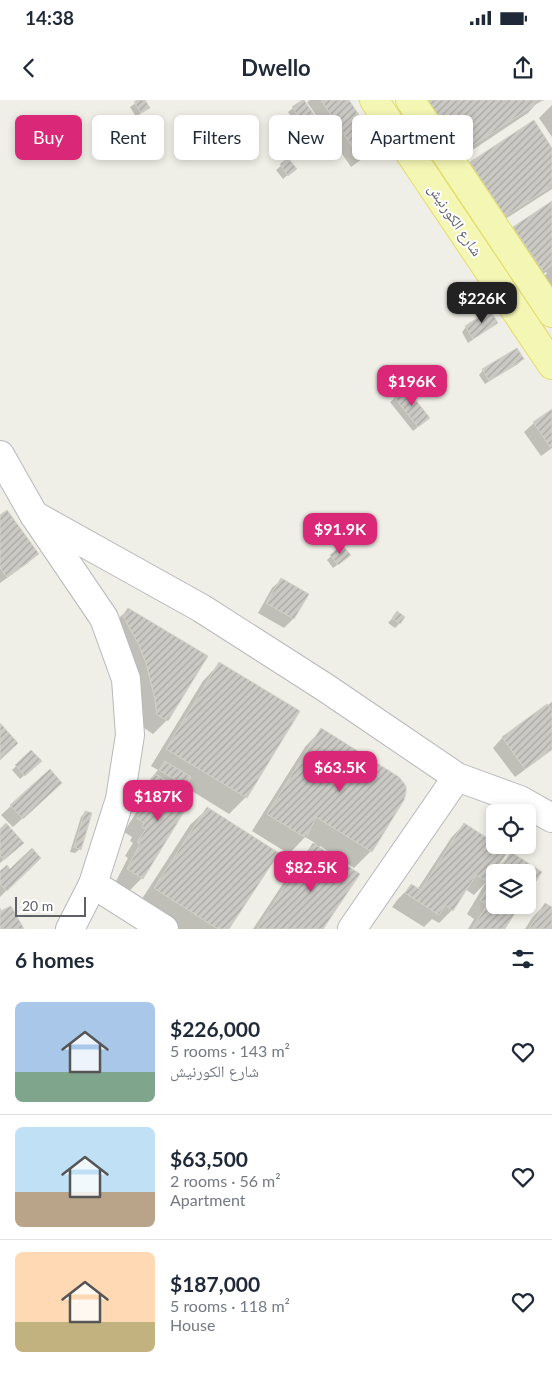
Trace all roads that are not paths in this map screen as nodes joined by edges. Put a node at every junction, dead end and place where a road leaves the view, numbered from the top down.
1 (374, 100) edge
2 (410, 100) edge
3 (552, 313) edge
4 (552, 365) edge
5 (0, 455) edge
6 (34, 515) junction
7 (457, 777) junction
8 (552, 818) edge
9 (93, 884) junction
10 (70, 929) edge
11 (164, 929) edge
12 (352, 929) edge

1 - 4 main road, شارع الكورنيش
2 - 3 main road, شارع الكورنيش
5 - 6 street
6 - 7 street
6 - 9 street
7 - 8 street
7 - 12 street
9 - 10 street
9 - 11 street

